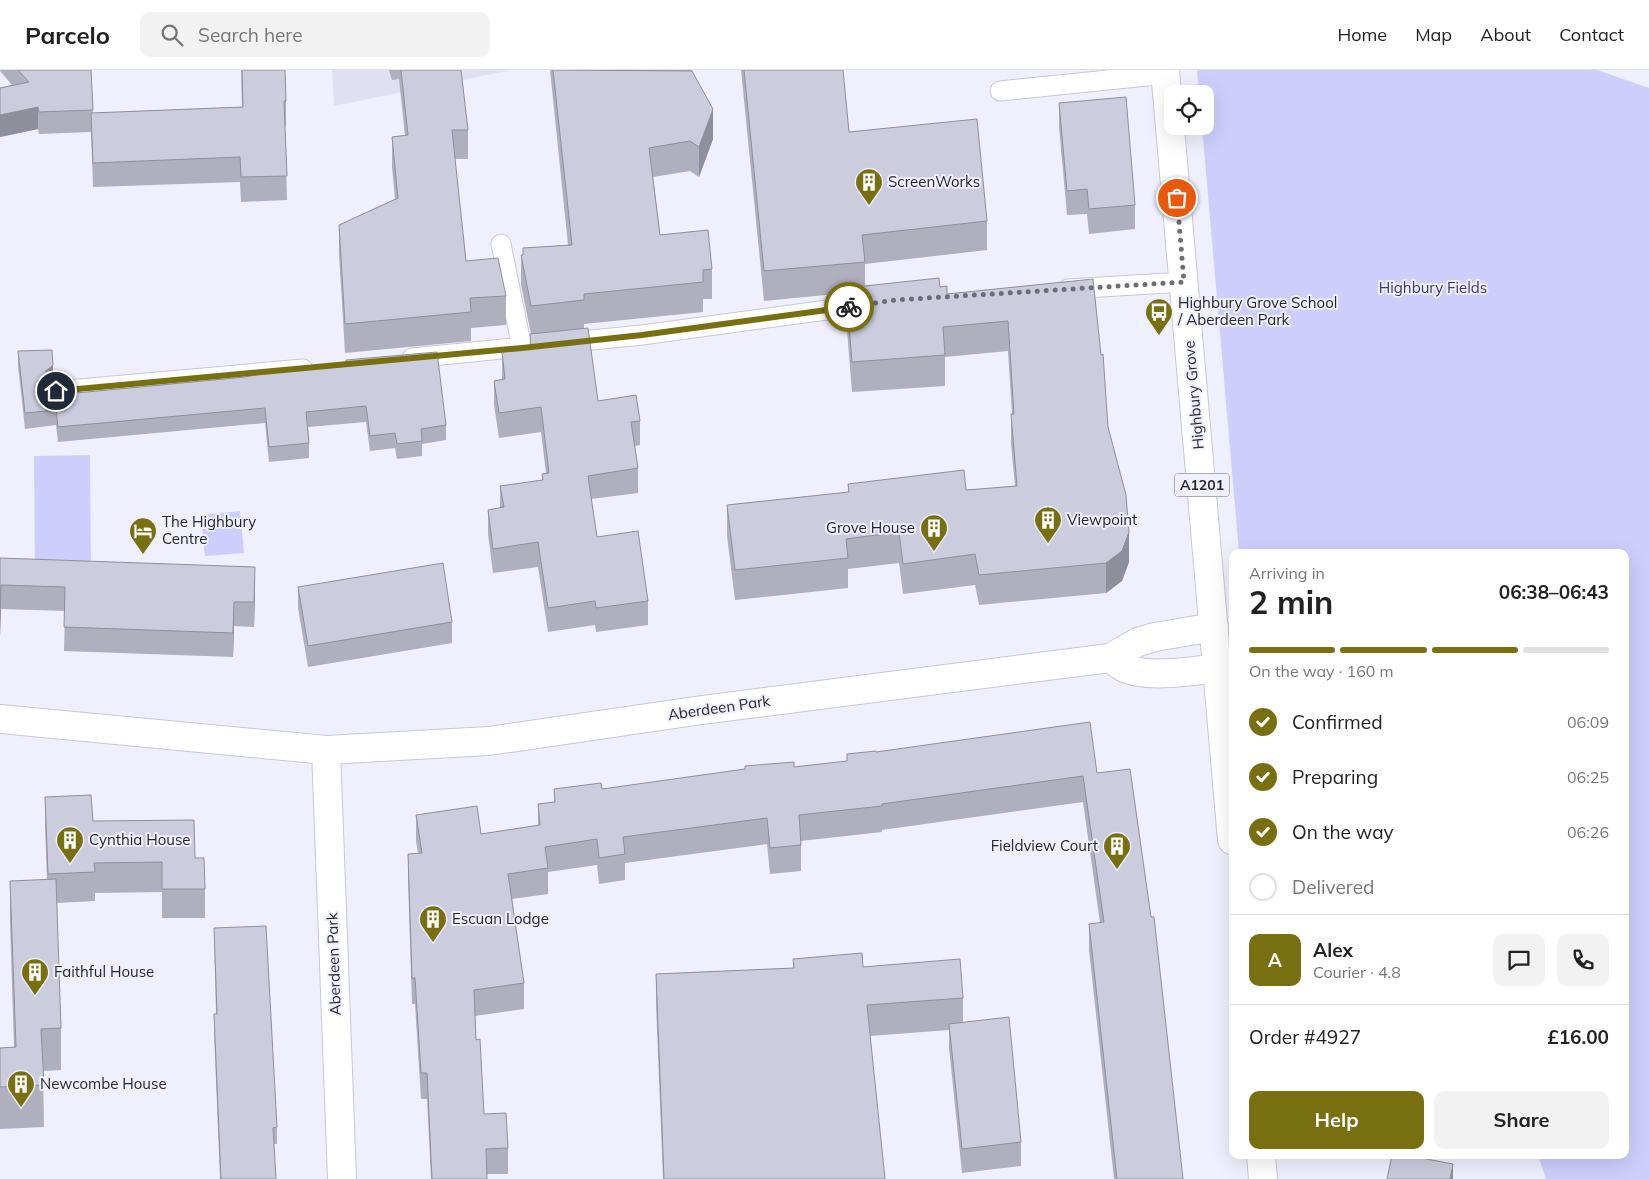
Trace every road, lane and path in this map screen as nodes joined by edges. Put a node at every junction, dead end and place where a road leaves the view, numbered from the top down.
1 (1166, 72) edge
2 (1000, 92) dead end
3 (501, 244) dead end
4 (1184, 282) junction
5 (1049, 290) edge
6 (886, 302) edge
7 (522, 348) junction
8 (393, 360) edge
9 (324, 367) edge
10 (56, 391) edge
11 (1214, 627) junction
12 (1110, 658) junction
13 (1218, 668) junction
14 (0, 719) edge
15 (326, 750) junction
16 (1229, 803) edge
17 (1261, 1159) edge
18 (342, 1179) edge
19 (1263, 1179) edge

1 - 2 lane
1 - 4 street, Highbury Grove / A1201
3 - 7 lane
4 - 5 lane
4 - 11 street, Highbury Grove / A1201
6 - 7 lane
7 - 8 lane
9 - 10 lane
11 - 12 street, Aberdeen Park
11 - 13 street, Highbury Grove / A1201
12 - 13 street
12 - 15 street, Aberdeen Park
13 - 16 street, Highbury Grove / A1201
14 - 15 street, Aberdeen Park
15 - 18 street, Aberdeen Park
17 - 19 street

